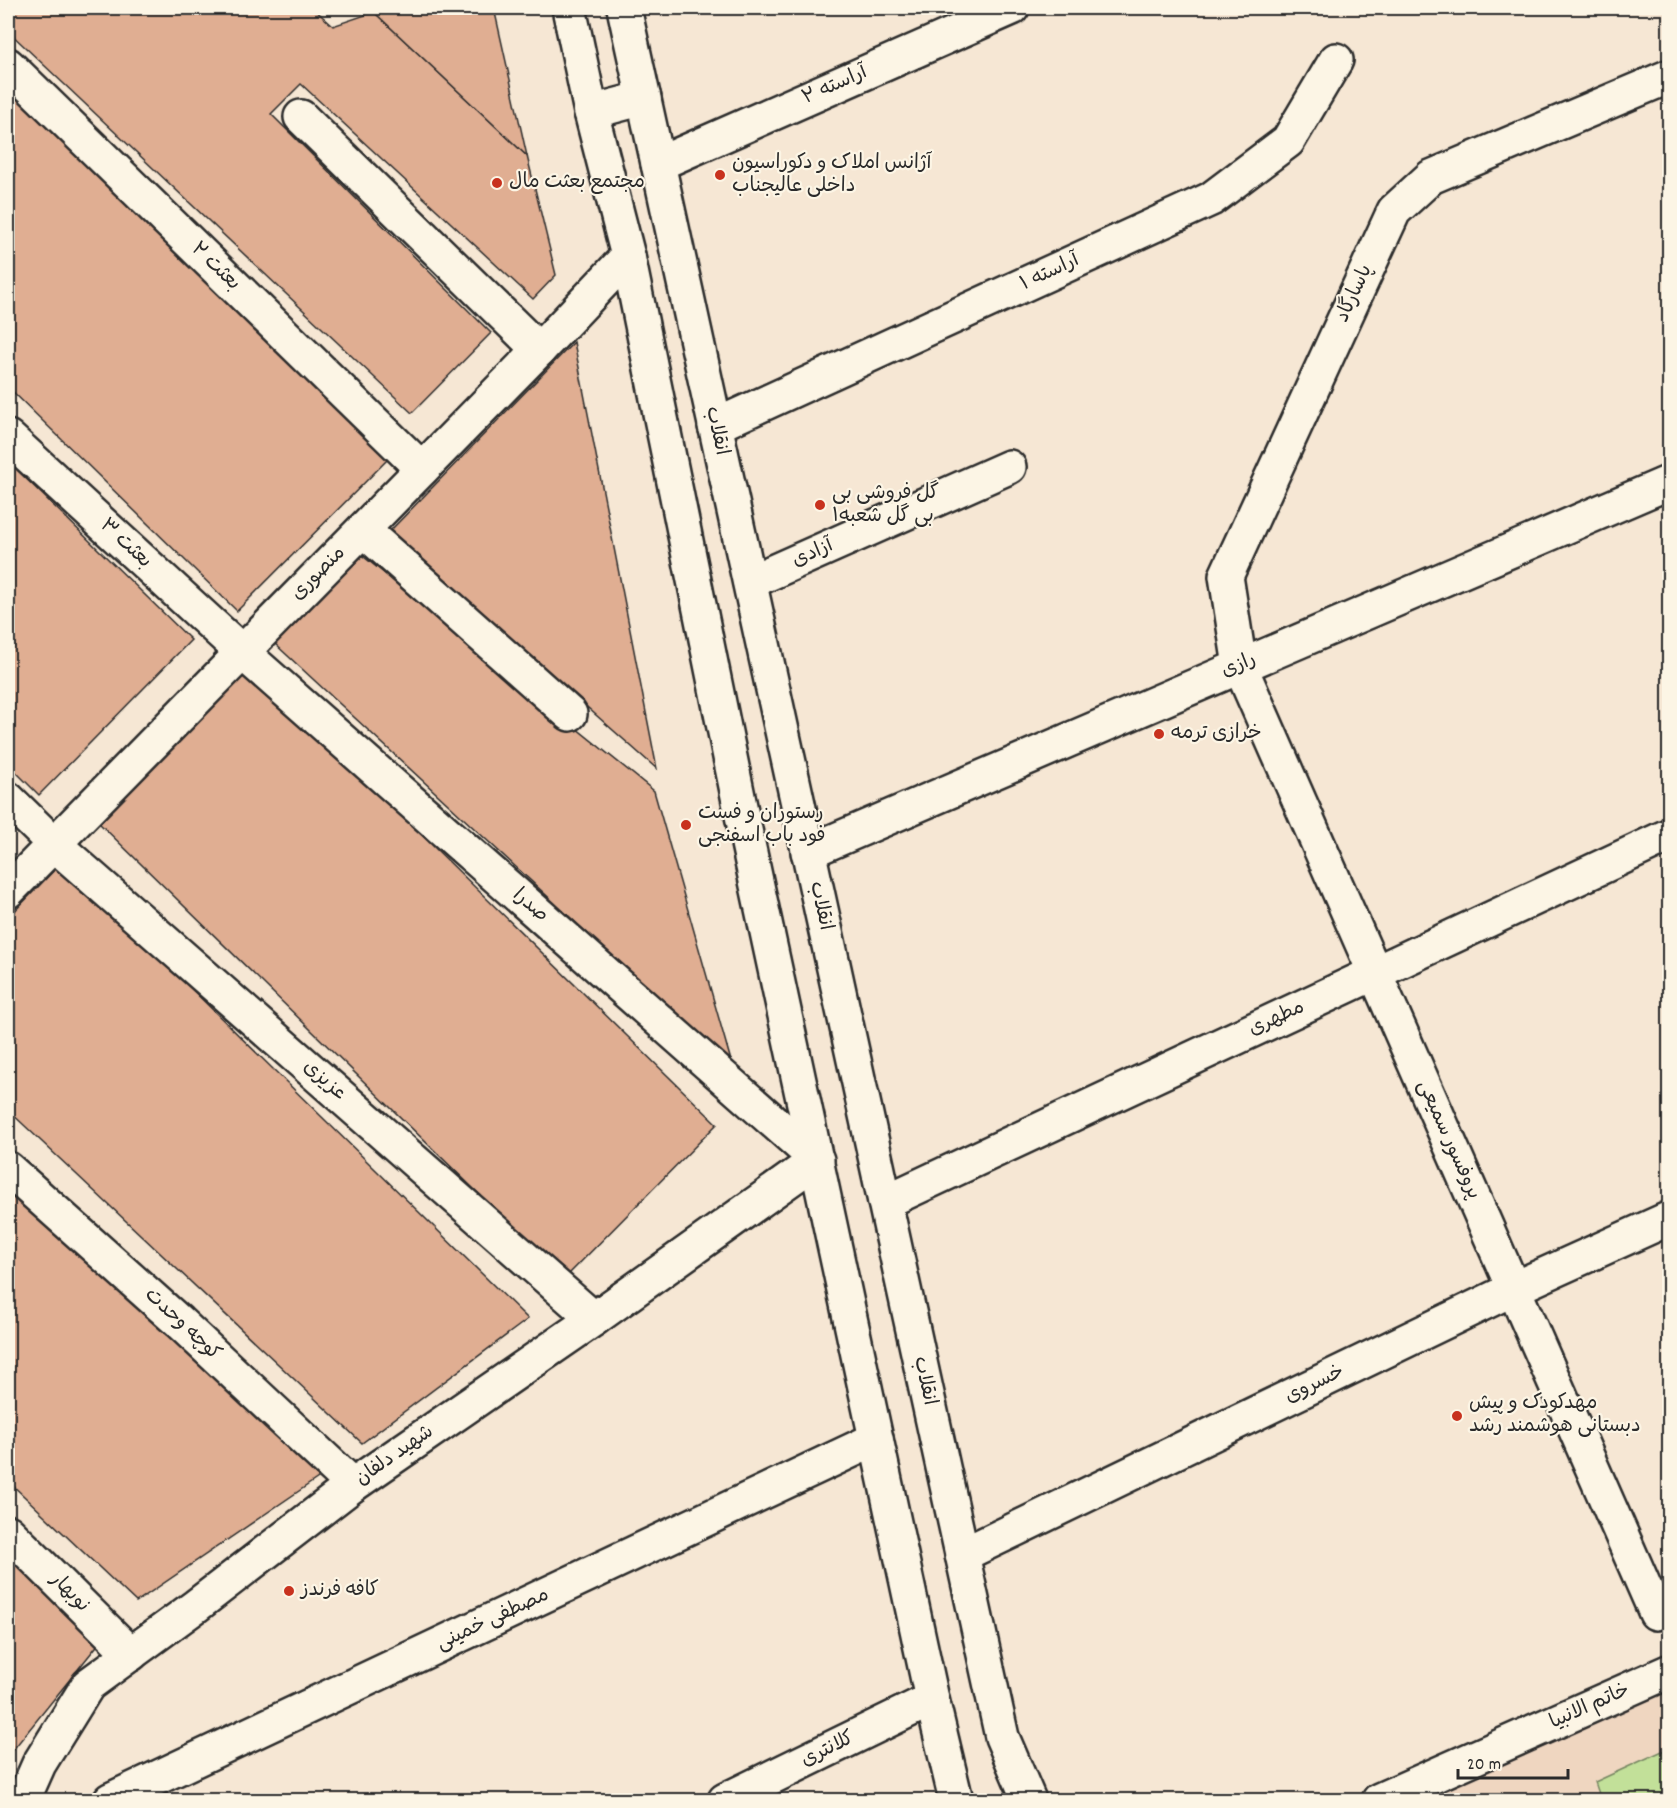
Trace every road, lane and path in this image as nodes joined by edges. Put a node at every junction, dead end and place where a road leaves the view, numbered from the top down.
1 (569, 8) edge
2 (624, 8) edge
3 (1012, 8) edge
4 (1336, 60) dead end
5 (8, 65) edge
6 (1670, 76) edge
7 (644, 98) junction
8 (591, 112) junction
9 (301, 117) dead end
10 (658, 164) junction
11 (628, 256) junction
12 (539, 350) junction
13 (715, 426) junction
14 (8, 437) edge
15 (666, 442) junction
16 (1009, 467) dead end
17 (422, 469) junction
18 (1670, 482) edge
19 (363, 530) junction
20 (750, 582) junction
21 (242, 652) junction
22 (1240, 666) junction
23 (570, 714) dead end
24 (8, 799) edge
25 (1670, 835) edge
26 (54, 844) junction
27 (808, 852) junction
28 (8, 891) edge
29 (1375, 973) junction
30 (817, 1160) junction
31 (8, 1168) edge
32 (885, 1202) junction
33 (1670, 1218) edge
34 (1513, 1289) junction
35 (594, 1319) junction
36 (876, 1439) junction
37 (353, 1485) junction
38 (8, 1532) edge
39 (962, 1556) junction
40 (1656, 1613) dead end
41 (131, 1654) junction
42 (1670, 1671) edge
43 (932, 1699) junction
44 (23, 1800) edge
45 (110, 1800) edge
46 (724, 1800) edge
47 (956, 1800) edge
48 (1029, 1800) edge
49 (1378, 1800) edge

1 - 8 street
2 - 7 street, انقلاب
3 - 10 street, آراسته ۲
4 - 13 street, آراسته ۱
5 - 17 street, بعثت ۲
6 - 22 street, پاسارگاد
7 - 8 street
7 - 10 street, انقلاب
8 - 11 street
9 - 12 street
10 - 13 street, انقلاب
11 - 12 street, منصوری
11 - 15 street
12 - 17 street, منصوری
13 - 15 street, آراسته ۱
13 - 20 street, انقلاب
14 - 21 street, بعثت ۳
15 - 30 street
16 - 20 street, آزادی
17 - 19 street, منصوری
18 - 22 street, رازی
19 - 21 street, منصوری
19 - 23 street
20 - 27 street, انقلاب
21 - 26 street, منصوری
21 - 30 street, صدرا
22 - 27 street, رازی
22 - 29 street, پروفسور سمیعی
24 - 26 street, عزیزی
25 - 29 street, مطهری
26 - 28 street, منصوری
26 - 35 street, عزیزی
27 - 32 street, انقلاب
29 - 32 street, مطهری
29 - 34 street, پروفسور سمیعی
30 - 35 street, شهید دلفان
30 - 36 street
31 - 37 street, کوچه وحدت
32 - 39 street, انقلاب
33 - 34 street, خسروی
34 - 39 street, خسروی
34 - 40 street, پروفسور سمیعی
35 - 37 street, شهید دلفان
36 - 43 street
36 - 45 street, مصطفی خمینی
37 - 41 street, شهید دلفان
38 - 41 street, نوبهار
39 - 48 street, انقلاب
41 - 44 street, شهید دلفان
42 - 49 street, خاتم الانبیا
43 - 46 street, کلانتری
43 - 47 street

